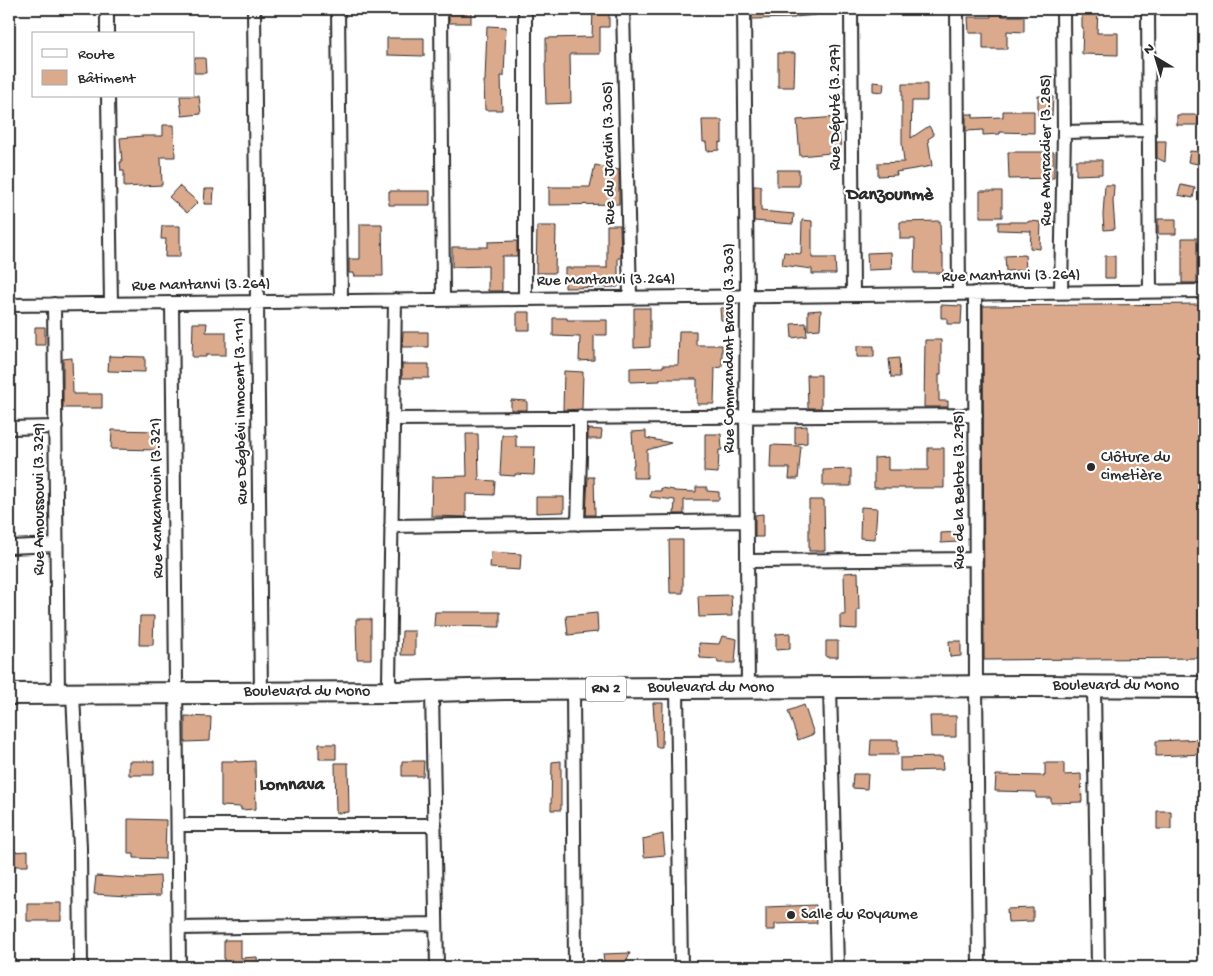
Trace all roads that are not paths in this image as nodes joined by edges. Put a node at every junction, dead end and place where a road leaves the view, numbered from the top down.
1 (107, 9) edge
2 (254, 9) edge
3 (338, 9) edge
4 (441, 9) edge
5 (525, 9) edge
6 (623, 9) edge
7 (744, 9) edge
8 (852, 9) edge
9 (957, 9) edge
10 (1063, 9) edge
11 (1148, 9) edge
12 (107, 32) edge
13 (108, 98) edge
14 (1149, 130) junction
15 (1064, 132) junction
16 (1150, 291) junction
17 (1204, 291) edge
18 (1061, 292) junction
19 (975, 293) junction
20 (959, 294) junction
21 (853, 295) junction
22 (747, 296) junction
23 (630, 297) junction
24 (525, 299) junction
25 (395, 300) junction
26 (443, 300) junction
27 (341, 301) junction
28 (257, 302) junction
29 (172, 303) junction
30 (54, 304) junction
31 (111, 304) junction
32 (9, 305) edge
33 (976, 415) junction
34 (746, 416) junction
35 (580, 417) junction
36 (393, 419) junction
37 (56, 427) junction
38 (9, 428) edge
39 (746, 521) junction
40 (578, 524) junction
41 (391, 526) junction
42 (56, 545) junction
43 (9, 547) edge
44 (976, 559) junction
45 (747, 561) junction
46 (1204, 679) edge
47 (976, 682) junction
48 (748, 684) junction
49 (9, 685) edge
50 (830, 687) junction
51 (1094, 687) junction
52 (1204, 687) edge
53 (261, 688) junction
54 (393, 688) junction
55 (677, 688) junction
56 (177, 689) junction
57 (573, 689) junction
58 (63, 690) junction
59 (432, 692) junction
60 (9, 694) edge
61 (178, 825) junction
62 (435, 825) junction
63 (436, 924) junction
64 (179, 928) junction
65 (80, 967) edge
66 (179, 967) edge
67 (437, 967) edge
68 (575, 967) edge
69 (681, 967) edge
70 (837, 967) edge
71 (980, 967) edge
72 (1098, 967) edge

1 - 12 street
2 - 28 street, Rue Dégbévi Innocent (3.111)
3 - 27 street
4 - 26 street
5 - 24 street
6 - 23 street, Rue du Jardin (3.305)
7 - 22 street, Rue Commandant Bravo (3.303)
8 - 21 street, Rue Député (3.297)
9 - 20 street
10 - 15 street, Rue Anarcadier (3.285)
11 - 14 street
13 - 31 street
14 - 15 street
14 - 16 street
15 - 18 street, Rue Anarcadier (3.285)
16 - 17 street, Rue Mantanvi (3.264)
16 - 18 street, Rue Mantanvi (3.264)
18 - 19 street, Rue Mantanvi (3.264)
19 - 20 street, Rue Mantanvi (3.264)
19 - 33 street, Rue de la Belote (3.295)
20 - 21 street, Rue Mantanvi (3.264)
21 - 22 street, Rue Mantanvi (3.264)
22 - 23 street, Rue Mantanvi (3.264)
22 - 34 street, Rue Commandant Bravo (3.303)
23 - 24 street, Rue Mantanvi (3.264)
24 - 26 street, Rue Mantanvi (3.264)
25 - 26 street, Rue Mantanvi (3.264)
25 - 27 street, Rue Mantanvi (3.264)
25 - 36 street
27 - 28 street, Rue Mantanvi (3.264)
28 - 29 street, Rue Mantanvi (3.264)
28 - 53 street, Rue Dégbévi Innocent (3.111)
29 - 31 street, Rue Mantanvi (3.264)
29 - 56 street, Rue Kankanhouin (3.321)
30 - 31 street, Rue Mantanvi (3.264)
30 - 32 street, Rue Mantanvi (3.264)
30 - 37 street, Rue Amoussouvi (3.329)
33 - 34 street
33 - 44 street, Rue de la Belote (3.295)
34 - 35 street
34 - 39 street, Rue Commandant Bravo (3.303)
35 - 36 street
35 - 40 street
36 - 41 street
37 - 38 street
37 - 42 street, Rue Amoussouvi (3.329)
39 - 40 street
39 - 45 street, Rue Commandant Bravo (3.303)
40 - 41 street
41 - 54 street
42 - 43 street
42 - 58 street, Rue Amoussouvi (3.329)
44 - 45 street
44 - 47 street, Rue de la Belote (3.295)
45 - 48 street, Rue Commandant Bravo (3.303)
46 - 47 main road, Boulevard du Mono / RN 2
47 - 48 main road, Boulevard du Mono / RN 2
47 - 50 main road, Boulevard du Mono / RN 2
47 - 51 main road, Boulevard du Mono / RN 2
47 - 71 street, Rue de la Belote (3.295)
48 - 50 main road, Boulevard du Mono / RN 2
48 - 54 main road, Boulevard du Mono / RN 2
48 - 55 main road, Boulevard du Mono / RN 2
49 - 58 main road, Boulevard du Mono / RN 2
50 - 70 street
51 - 52 main road, Boulevard du Mono / RN 2
51 - 72 street
53 - 54 main road, Boulevard du Mono / RN 2
53 - 56 main road, Boulevard du Mono / RN 2
54 - 59 main road, Boulevard du Mono / RN 2
55 - 57 main road, Boulevard du Mono / RN 2
55 - 69 street
56 - 58 main road, Boulevard du Mono / RN 2
56 - 61 street, Rue Kankanhouin (3.321)
57 - 59 main road, Boulevard du Mono / RN 2
57 - 68 street
58 - 60 main road, Boulevard du Mono / RN 2
58 - 65 street, Rue Amoussouvi (3.329)
59 - 62 street
61 - 62 street
61 - 64 street, Rue Kankanhouin (3.321)
62 - 63 street
63 - 64 street
63 - 67 street
64 - 66 street, Rue Kankanhouin (3.321)

